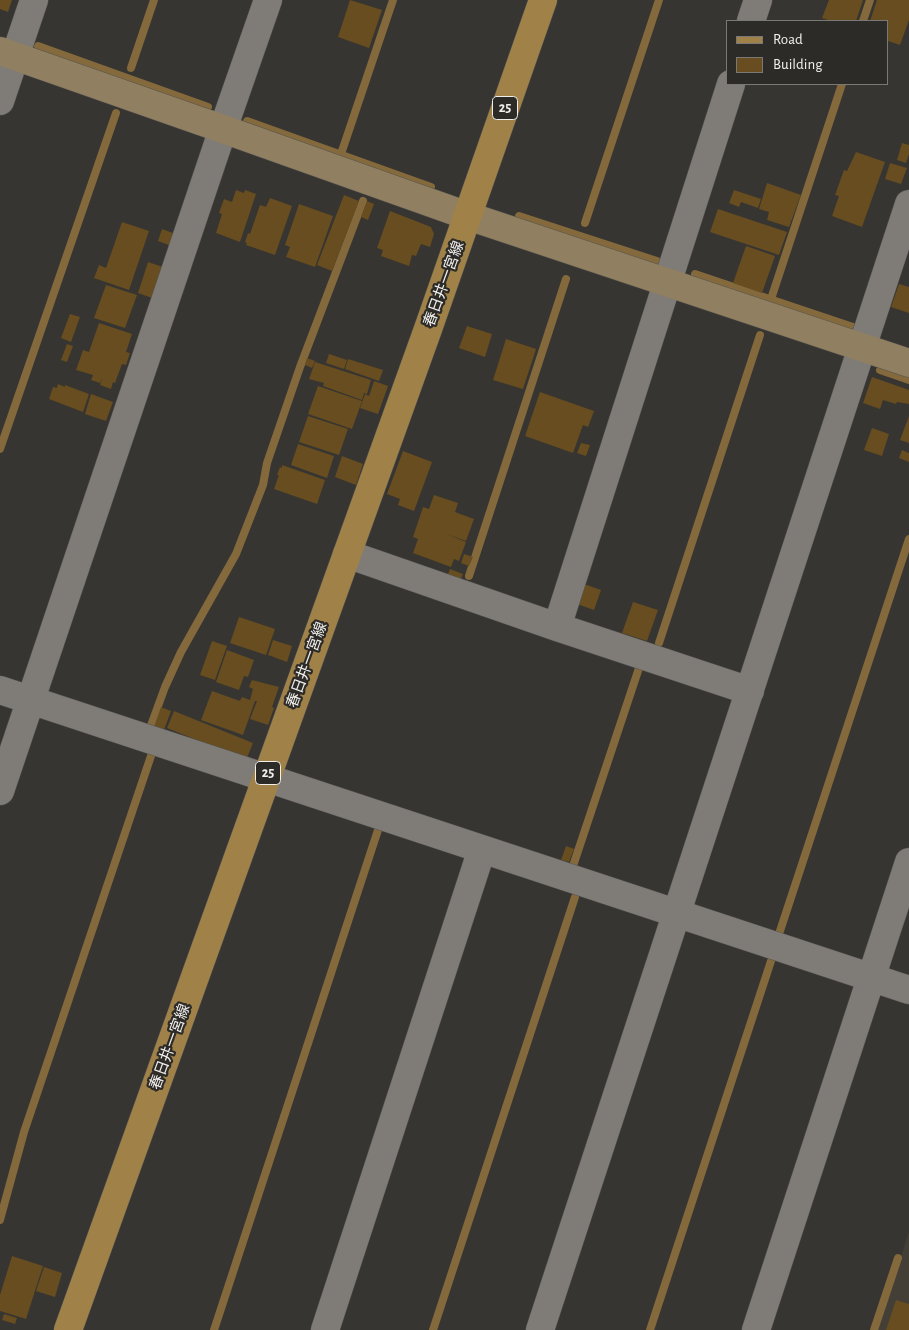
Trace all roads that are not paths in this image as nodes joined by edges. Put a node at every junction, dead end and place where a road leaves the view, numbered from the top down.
1 (34, 0) edge
2 (268, 0) edge
3 (543, 0) edge
4 (758, 0) edge
5 (751, 20) edge
6 (7, 54) edge
7 (731, 85) edge
8 (0, 101) edge
9 (223, 129) junction
10 (909, 204) edge
11 (468, 216) junction
12 (668, 283) junction
13 (862, 347) junction
14 (909, 363) edge
15 (347, 554) junction
16 (557, 627) junction
17 (0, 690) edge
18 (750, 691) junction
19 (31, 701) junction
20 (266, 778) junction
21 (0, 791) edge
22 (482, 849) junction
23 (909, 862) edge
24 (677, 913) junction
25 (871, 977) junction
26 (909, 990) edge
27 (68, 1330) edge
28 (325, 1330) edge
29 (540, 1330) edge
30 (756, 1330) edge

1 - 6 street
2 - 9 street
3 - 11 main road, 春日井一宮線 / 25
4 - 5 street
6 - 8 street
6 - 9 street
7 - 12 street
9 - 11 street
9 - 19 street
10 - 13 street
11 - 12 street
11 - 15 main road, 春日井一宮線 / 25
12 - 13 street
12 - 16 street
13 - 14 street
13 - 18 street
15 - 16 street
15 - 20 main road, 春日井一宮線 / 25
16 - 18 street
17 - 19 street
18 - 24 street
19 - 20 street
19 - 21 street
20 - 22 street
20 - 27 main road, 春日井一宮線 / 25
22 - 24 street
22 - 28 street
23 - 25 street
24 - 25 street
24 - 29 street
25 - 26 street
25 - 30 street

